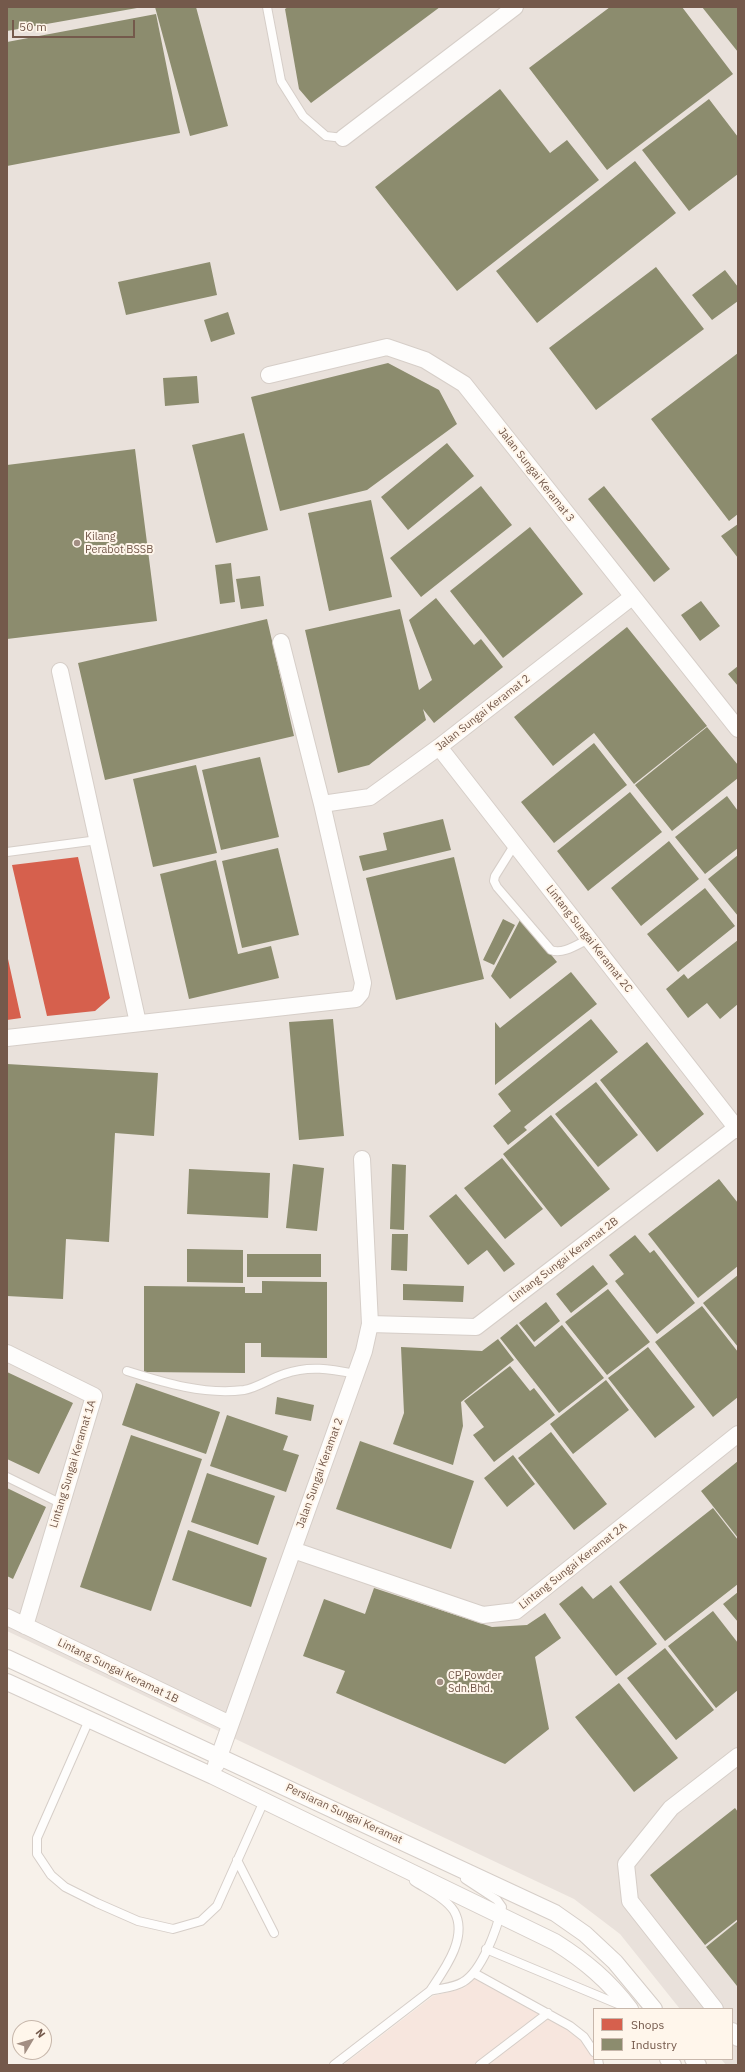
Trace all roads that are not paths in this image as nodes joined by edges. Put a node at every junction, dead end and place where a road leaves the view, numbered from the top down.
1 (267, 7) edge
2 (515, 7) edge
3 (343, 138) joint
4 (269, 375) dead end
5 (632, 597) junction
6 (281, 642) dead end
7 (60, 671) dead end
8 (738, 729) edge
9 (439, 747) junction
10 (322, 804) junction
11 (98, 840) junction
12 (514, 844) junction
13 (7, 852) edge
14 (589, 939) junction
15 (138, 1023) junction
16 (7, 1038) edge
17 (737, 1129) edge
18 (362, 1159) dead end
19 (370, 1324) junction
20 (7, 1353) edge
21 (127, 1371) dead end
22 (356, 1374) junction
23 (738, 1434) edge
24 (7, 1478) edge
25 (62, 1504) junction
26 (292, 1550) junction
27 (7, 1617) edge
28 (25, 1626) junction
29 (7, 1658) edge
30 (7, 1682) edge
31 (89, 1720) junction
32 (230, 1724) junction
33 (219, 1756) junction
34 (738, 1756) edge
35 (213, 1776) junction
36 (264, 1801) junction
37 (382, 1859) junction
38 (237, 1860) junction
39 (443, 1860) junction
40 (500, 1917) junction
41 (274, 1933) dead end
42 (486, 1950) junction
43 (474, 1973) junction
44 (430, 1991) junction
45 (628, 2008) edge
46 (629, 2008) edge
47 (653, 2008) edge
48 (714, 2008) edge
49 (548, 2013) junction
50 (593, 2050) edge
51 (334, 2065) edge
52 (480, 2065) edge

1 - 3 lane
2 - 3 street
4 - 5 street, Jalan Sungai Keramat 3
5 - 8 street, Jalan Sungai Keramat 3
5 - 9 street, Jalan Sungai Keramat 2
6 - 10 street
7 - 11 street
9 - 10 street, Jalan Sungai Keramat 2
9 - 12 street, Lintang Sungai Keramat 2C
10 - 15 street
11 - 13 lane
11 - 15 street
12 - 14 street, Lintang Sungai Keramat 2C
12 - 14 lane
14 - 17 street, Lintang Sungai Keramat 2C
15 - 16 street
17 - 19 street, Lintang Sungai Keramat 2B
18 - 19 street, Jalan Sungai Keramat 2
19 - 22 street, Jalan Sungai Keramat 2
20 - 25 street, Lintang Sungai Keramat 1A
21 - 22 lane
22 - 26 street, Jalan Sungai Keramat 2
23 - 26 street, Lintang Sungai Keramat 2A
24 - 25 lane
25 - 28 street, Lintang Sungai Keramat 1A
26 - 32 street, Jalan Sungai Keramat 2
27 - 28 street, Lintang Sungai Keramat 1B
28 - 32 street, Lintang Sungai Keramat 1B
29 - 33 street, Persiaran Sungai Keramat
30 - 31 street, Persiaran Sungai Keramat
31 - 35 street, Persiaran Sungai Keramat
31 - 38 lane
32 - 33 street, Jalan Sungai Keramat 2
33 - 35 street, Jalan Sungai Keramat 2
33 - 39 street, Persiaran Sungai Keramat
34 - 48 street
35 - 36 street, Persiaran Sungai Keramat
36 - 37 street, Persiaran Sungai Keramat
36 - 38 lane
37 - 40 street, Persiaran Sungai Keramat
37 - 44 lane
38 - 41 lane
39 - 40 lane
39 - 47 street, Persiaran Sungai Keramat
40 - 42 lane
40 - 46 street, Persiaran Sungai Keramat
42 - 43 lane
42 - 45 lane
43 - 44 lane
43 - 49 lane
44 - 51 lane
49 - 50 lane
49 - 52 lane

